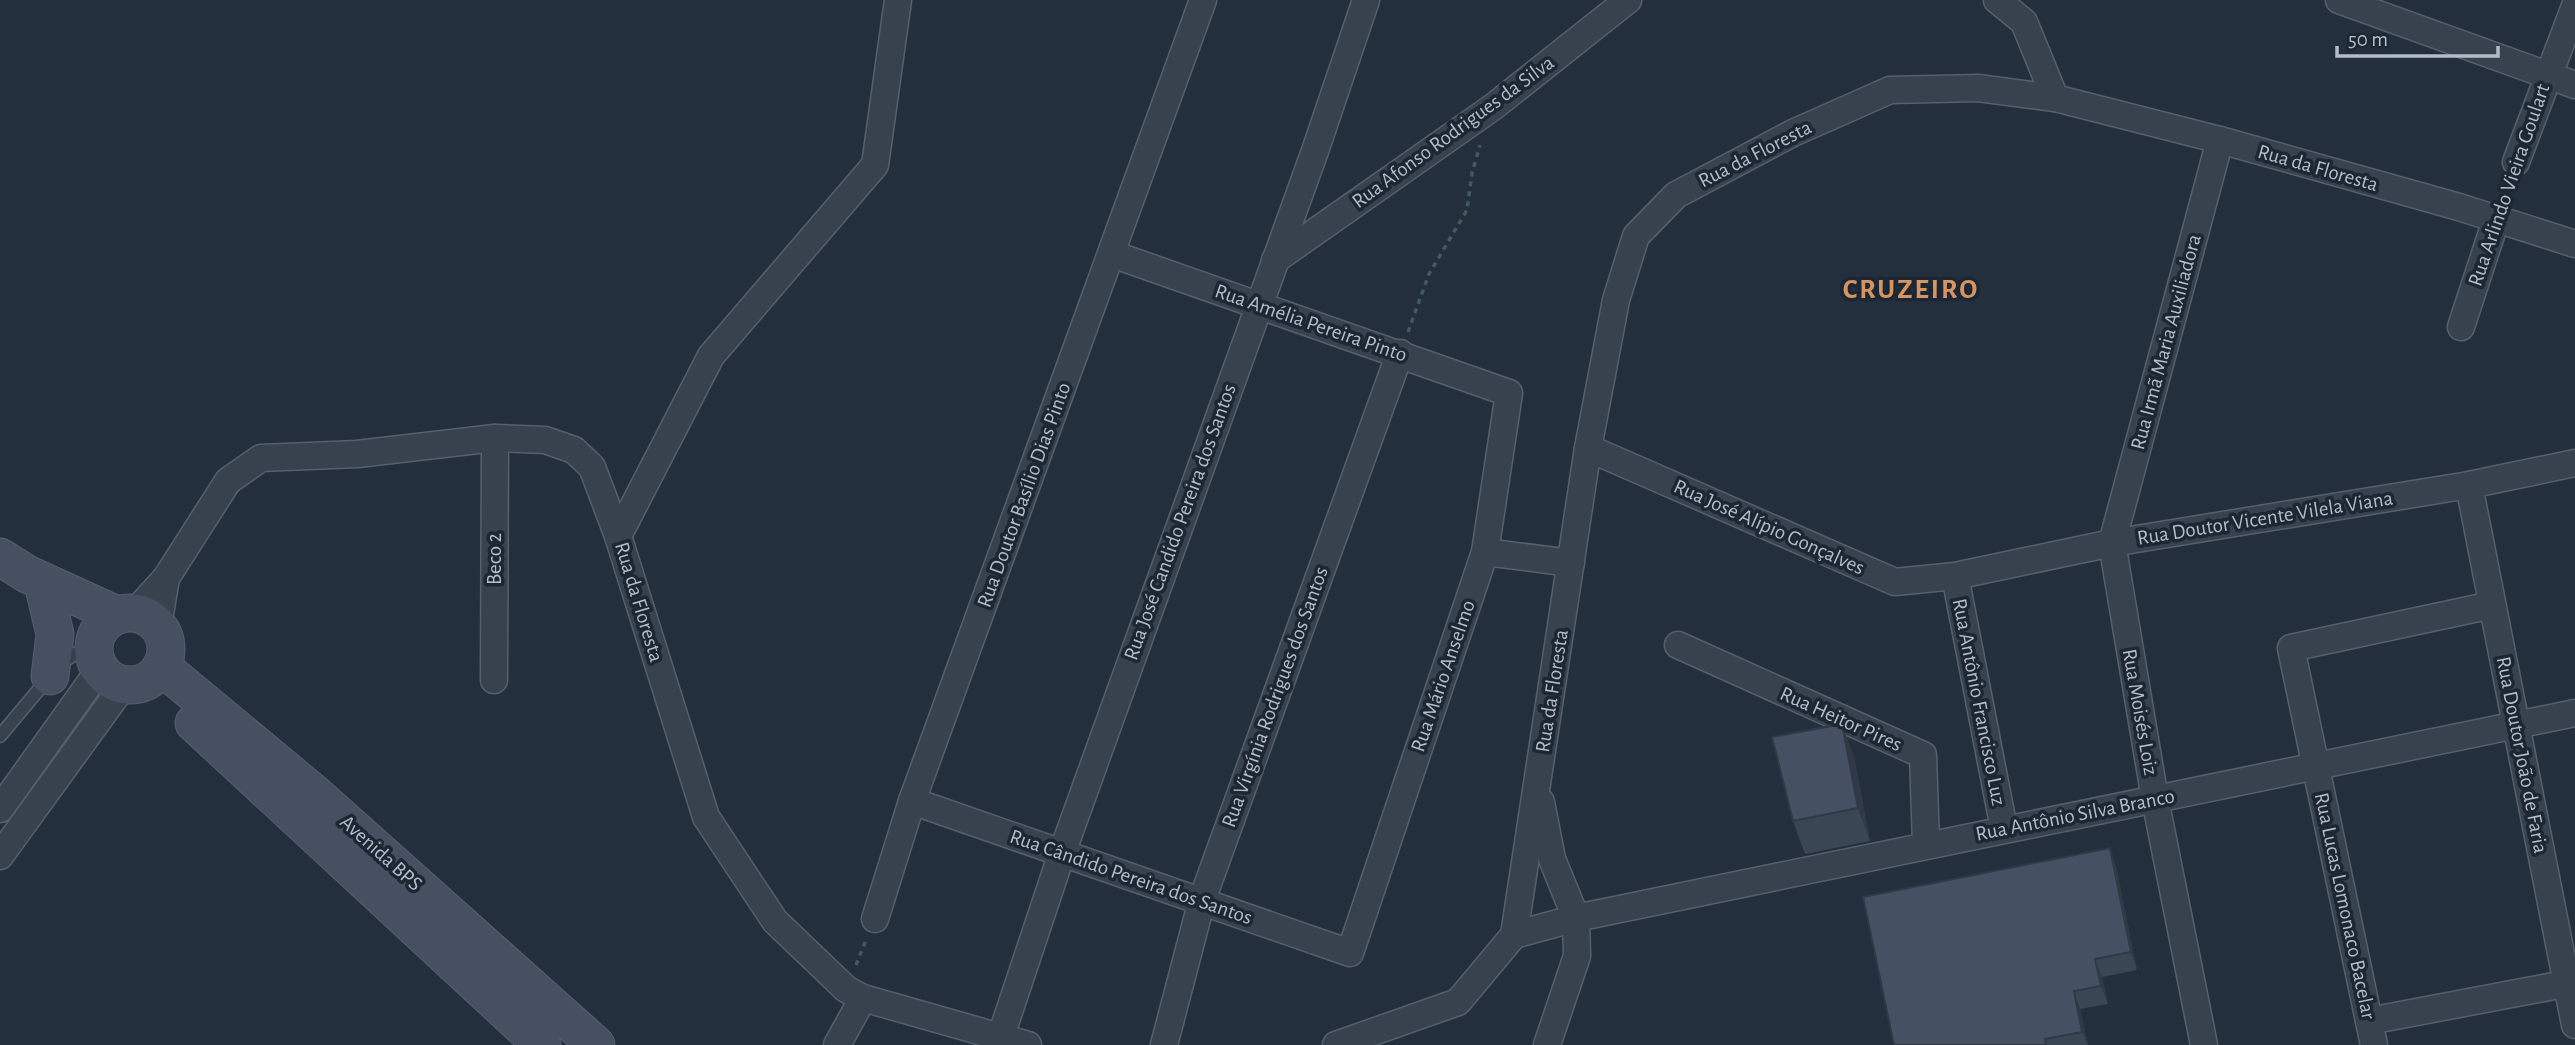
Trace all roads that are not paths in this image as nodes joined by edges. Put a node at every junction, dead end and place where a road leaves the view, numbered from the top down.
1 (898, 0) edge
2 (1203, 0) edge
3 (1366, 0) edge
4 (1628, 0) edge
5 (1997, 0) edge
6 (2339, 0) edge
7 (2368, 5) edge
8 (2575, 6) edge
9 (2547, 75) junction
10 (2575, 85) edge
11 (2055, 98) junction
12 (2220, 140) junction
13 (2516, 162) dead end
14 (2496, 220) junction
15 (2575, 244) edge
16 (1112, 254) junction
17 (1275, 260) junction
18 (1258, 306) junction
19 (2461, 327) dead end
20 (1400, 353) junction
21 (1509, 393) joint
22 (495, 438) junction
23 (1588, 448) junction
24 (2575, 463) edge
25 (2469, 485) junction
26 (618, 537) junction
27 (2112, 543) junction
28 (1485, 552) junction
29 (1571, 563) junction
30 (24, 575) edge
31 (1955, 576) junction
32 (2493, 605) junction
33 (136, 618) junction
34 (1678, 645) dead end
35 (120, 666) junction
36 (50, 676) junction
37 (494, 681) dead end
38 (2575, 713) edge
39 (2516, 725) junction
40 (0, 736) edge
41 (2316, 766) junction
42 (1538, 784) junction
43 (2155, 799) junction
44 (912, 802) junction
45 (0, 809) edge
46 (2004, 829) junction
47 (1926, 845) junction
48 (1062, 853) junction
49 (0, 856) edge
50 (1202, 900) junction
51 (1576, 918) junction
52 (875, 919) road end
53 (1514, 935) junction
54 (1350, 953) joint
55 (2571, 983) edge
56 (855, 994) junction
57 (2575, 1025) edge
58 (2371, 1033) edge
59 (999, 1042) edge
60 (542, 1045) edge
61 (596, 1045) edge
62 (837, 1045) edge
63 (1028, 1045) edge
64 (1164, 1045) edge
65 (1336, 1045) edge
66 (1547, 1045) edge
67 (2204, 1045) edge

1 - 26 street
2 - 16 street, Rua Doutor Basílio Dias Pinto
3 - 17 street, Rua José Candido Pereira dos Santos
4 - 17 street, Rua Afonso Rodrigues da Silva
5 - 11 street
6 - 7 street
7 - 9 street
8 - 9 street, Rua Arlindo Vieira Goulart
9 - 10 street
9 - 13 street, Rua Arlindo Vieira Goulart
11 - 12 street, Rua da Floresta
11 - 23 street, Rua da Floresta
12 - 14 street, Rua da Floresta
12 - 27 street, Rua Irmã Maria Auxiliadora
14 - 15 street, Rua da Floresta
14 - 19 street, Rua Arlindo Vieira Goulart
16 - 18 street, Rua Amélia Pereira Pinto
16 - 44 street, Rua Doutor Basílio Dias Pinto
17 - 18 street, Rua José Candido Pereira dos Santos
18 - 20 street, Rua Amélia Pereira Pinto
18 - 48 street, Rua José Candido Pereira dos Santos
20 - 21 street, Rua Amélia Pereira Pinto
20 - 50 street, Rua Virgínia Rodrigues dos Santos
21 - 28 street, Rua Mário Anselmo
22 - 26 street, Rua da Floresta
22 - 33 street, Rua da Floresta
22 - 37 street, Beco 2
23 - 29 street, Rua da Floresta
23 - 31 street, Rua José Alípio Gonçalves
24 - 25 street, Rua Doutor Vicente Vilela Viana
25 - 27 street, Rua Doutor Vicente Vilela Viana
25 - 32 street, Rua Doutor João de Faria
26 - 56 street, Rua da Floresta
27 - 31 street, Rua Doutor Vicente Vilela Viana
27 - 43 street, Rua Moisés Loiz
28 - 29 street
28 - 54 street, Rua Mário Anselmo
29 - 42 street, Rua da Floresta
30 - 33 main road
30 - 35 main road
30 - 36 main road
31 - 46 street, Rua Antônio Francisco Luz
32 - 39 street, Rua Doutor João de Faria
32 - 41 street, Rua Lucas Lomonaco Bacelar
33 - 35 main road
33 - 35 main road
34 - 47 street, Rua Heitor Pires
35 - 36 lane
35 - 45 street
35 - 49 street
35 - 60 main road, Avenida BPS
35 - 61 main road, Avenida BPS
36 - 40 lane
38 - 39 street, Rua Antônio Silva Branco
39 - 41 street, Rua Antônio Silva Branco
39 - 55 street, Rua Doutor João de Faria
41 - 43 street, Rua Antônio Silva Branco
41 - 58 street, Rua Lucas Lomonaco Bacelar
42 - 51 street
42 - 53 street, Rua da Floresta
43 - 46 street, Rua Antônio Silva Branco
43 - 67 street, Rua Moisés Loiz
44 - 48 street, Rua Cândido Pereira dos Santos
44 - 52 street, Rua Doutor Basílio Dias Pinto
46 - 47 street, Rua Antônio Silva Branco
47 - 51 street, Rua Antônio Silva Branco
48 - 50 street, Rua Cândido Pereira dos Santos
48 - 59 street, Rua José Candido Pereira dos Santos
50 - 54 street, Rua Cândido Pereira dos Santos
50 - 64 street, Rua Virgínia Rodrigues dos Santos
51 - 53 street
51 - 66 street
53 - 65 street
55 - 57 street, Rua Doutor João de Faria
55 - 58 street
56 - 59 street, Rua da Floresta
56 - 62 street
59 - 63 street, Rua da Floresta

